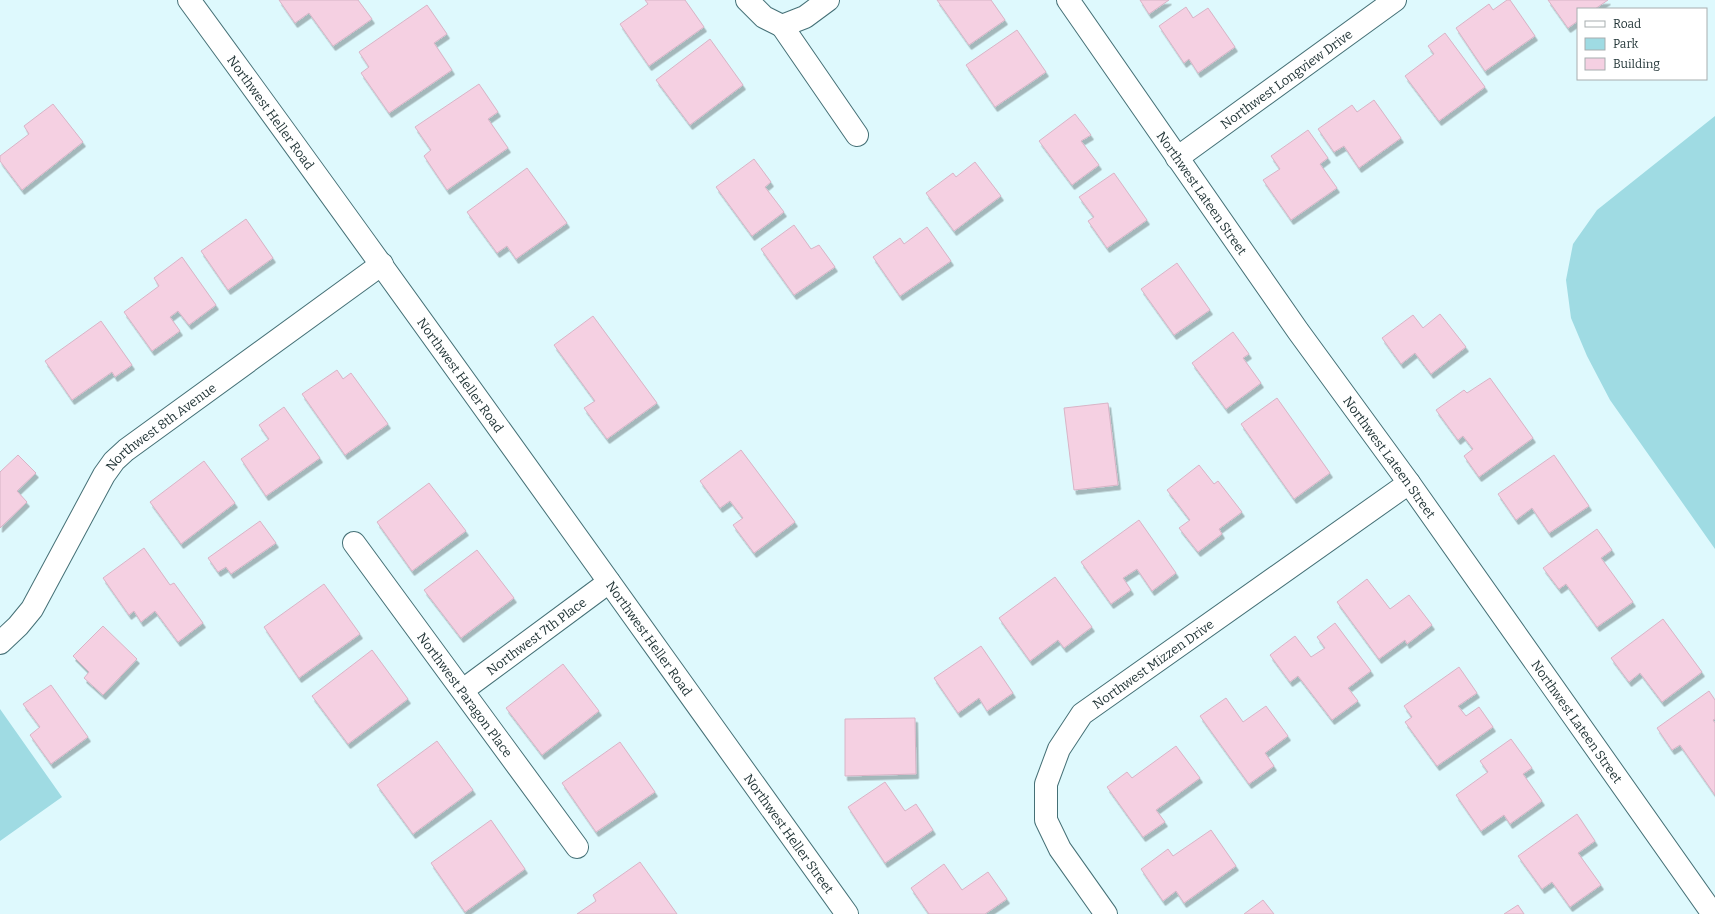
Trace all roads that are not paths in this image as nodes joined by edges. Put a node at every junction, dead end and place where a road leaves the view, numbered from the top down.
1 (189, 0) edge
2 (747, 0) edge
3 (828, 0) edge
4 (1068, 0) edge
5 (1396, 0) edge
6 (782, 26) junction
7 (857, 135) dead end
8 (1177, 158) junction
9 (382, 264) junction
10 (1409, 482) junction
11 (354, 543) dead end
12 (610, 582) junction
13 (0, 643) edge
14 (463, 690) junction
15 (731, 752) joint
16 (577, 847) dead end
17 (848, 914) edge
18 (1106, 914) edge
19 (1713, 914) edge

1 - 9 street, Northwest Heller Road
2 - 6 street
3 - 6 street
4 - 8 street, Northwest Lateen Street
5 - 8 street, Northwest Longview Drive
6 - 7 street
8 - 10 street, Northwest Lateen Street
9 - 12 street, Northwest Heller Road
9 - 13 street, Northwest 8th Avenue
10 - 18 street, Northwest Mizzen Drive
10 - 19 street, Northwest Lateen Street
11 - 14 street, Northwest Paragon Place
12 - 14 street, Northwest 7th Place
12 - 15 street, Northwest Heller Road
14 - 16 street, Northwest Paragon Place
15 - 17 street, Northwest Heller Street

